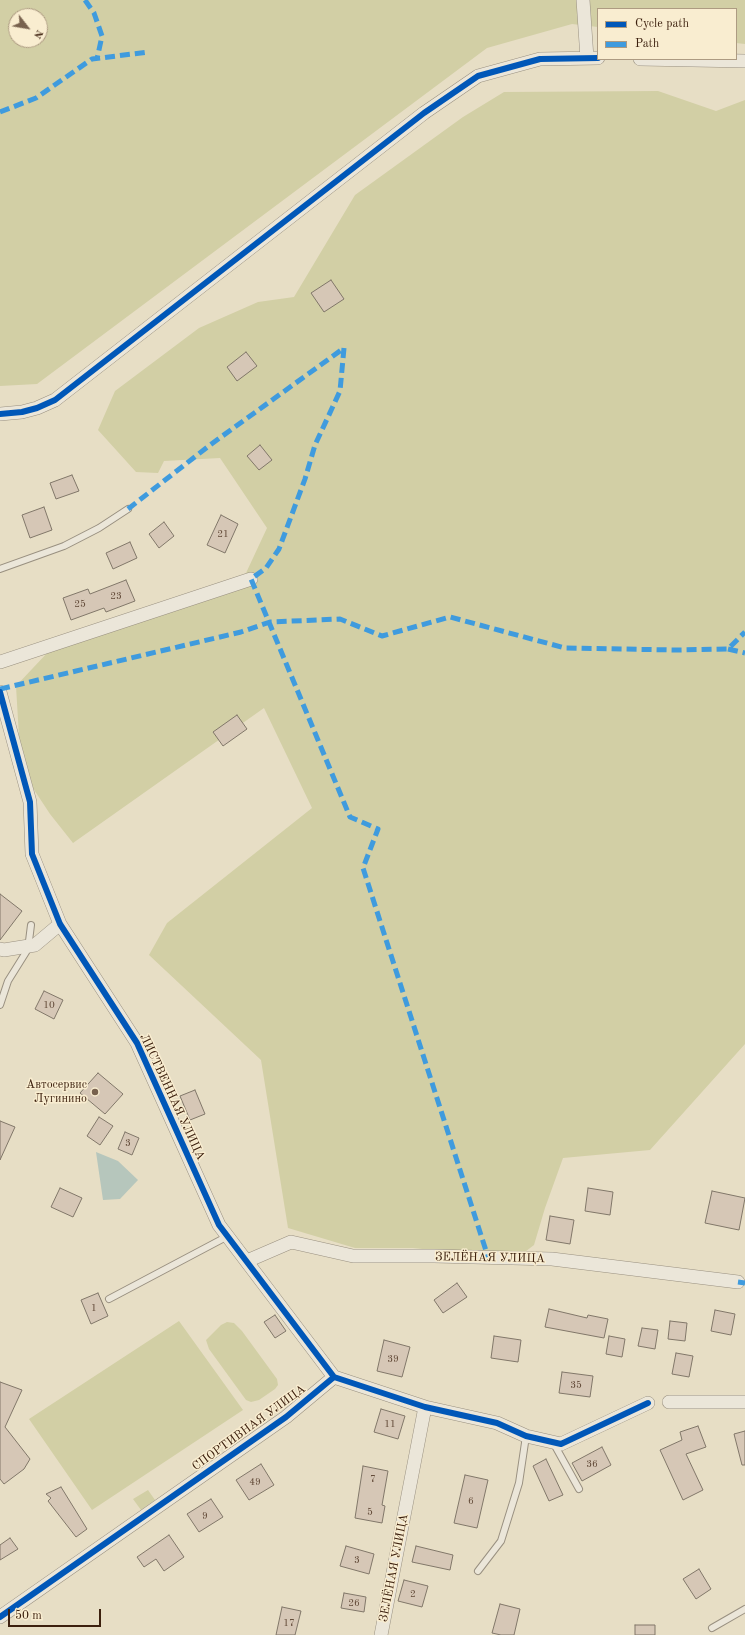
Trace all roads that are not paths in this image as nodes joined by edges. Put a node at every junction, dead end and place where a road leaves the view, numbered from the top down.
1 (583, 0) edge
2 (593, 58) edge
3 (692, 60) edge
4 (745, 61) edge
5 (0, 414) edge
6 (128, 509) dead end
7 (0, 569) edge
8 (251, 579) dead end
9 (0, 662) edge
10 (0, 692) edge
11 (60, 924) junction
12 (31, 925) dead end
13 (28, 946) junction
14 (0, 949) edge
15 (0, 1005) edge
16 (228, 1236) junction
17 (247, 1261) junction
18 (738, 1282) dead end
19 (109, 1299) dead end
20 (334, 1377) junction
21 (669, 1402) dead end
22 (745, 1402) edge
23 (648, 1403) dead end
24 (425, 1407) junction
25 (526, 1436) junction
26 (554, 1443) junction
27 (579, 1489) dead end
28 (478, 1571) dead end
29 (745, 1609) edge
30 (0, 1617) edge
31 (712, 1628) dead end
32 (381, 1635) edge

1 - 2 street
2 - 5 street
3 - 4 street
6 - 7 lane
8 - 9 street
10 - 11 street, ЛИСТВЕННАЯ УЛИЦА
11 - 13 street
11 - 16 street, ЛИСТВЕННАЯ УЛИЦА
12 - 13 lane
13 - 14 street
13 - 15 lane
16 - 17 street, ЛИСТВЕННАЯ УЛИЦА
16 - 19 lane
17 - 18 street, ЗЕЛЁНАЯ УЛИЦА
17 - 20 street, ЛИСТВЕННАЯ УЛИЦА
20 - 24 street
20 - 30 street, СПОРТИВНАЯ УЛИЦА
21 - 22 street
23 - 26 street
24 - 25 street
24 - 32 street, ЗЕЛЁНАЯ УЛИЦА
25 - 26 street
25 - 28 lane
26 - 27 lane
29 - 31 lane

